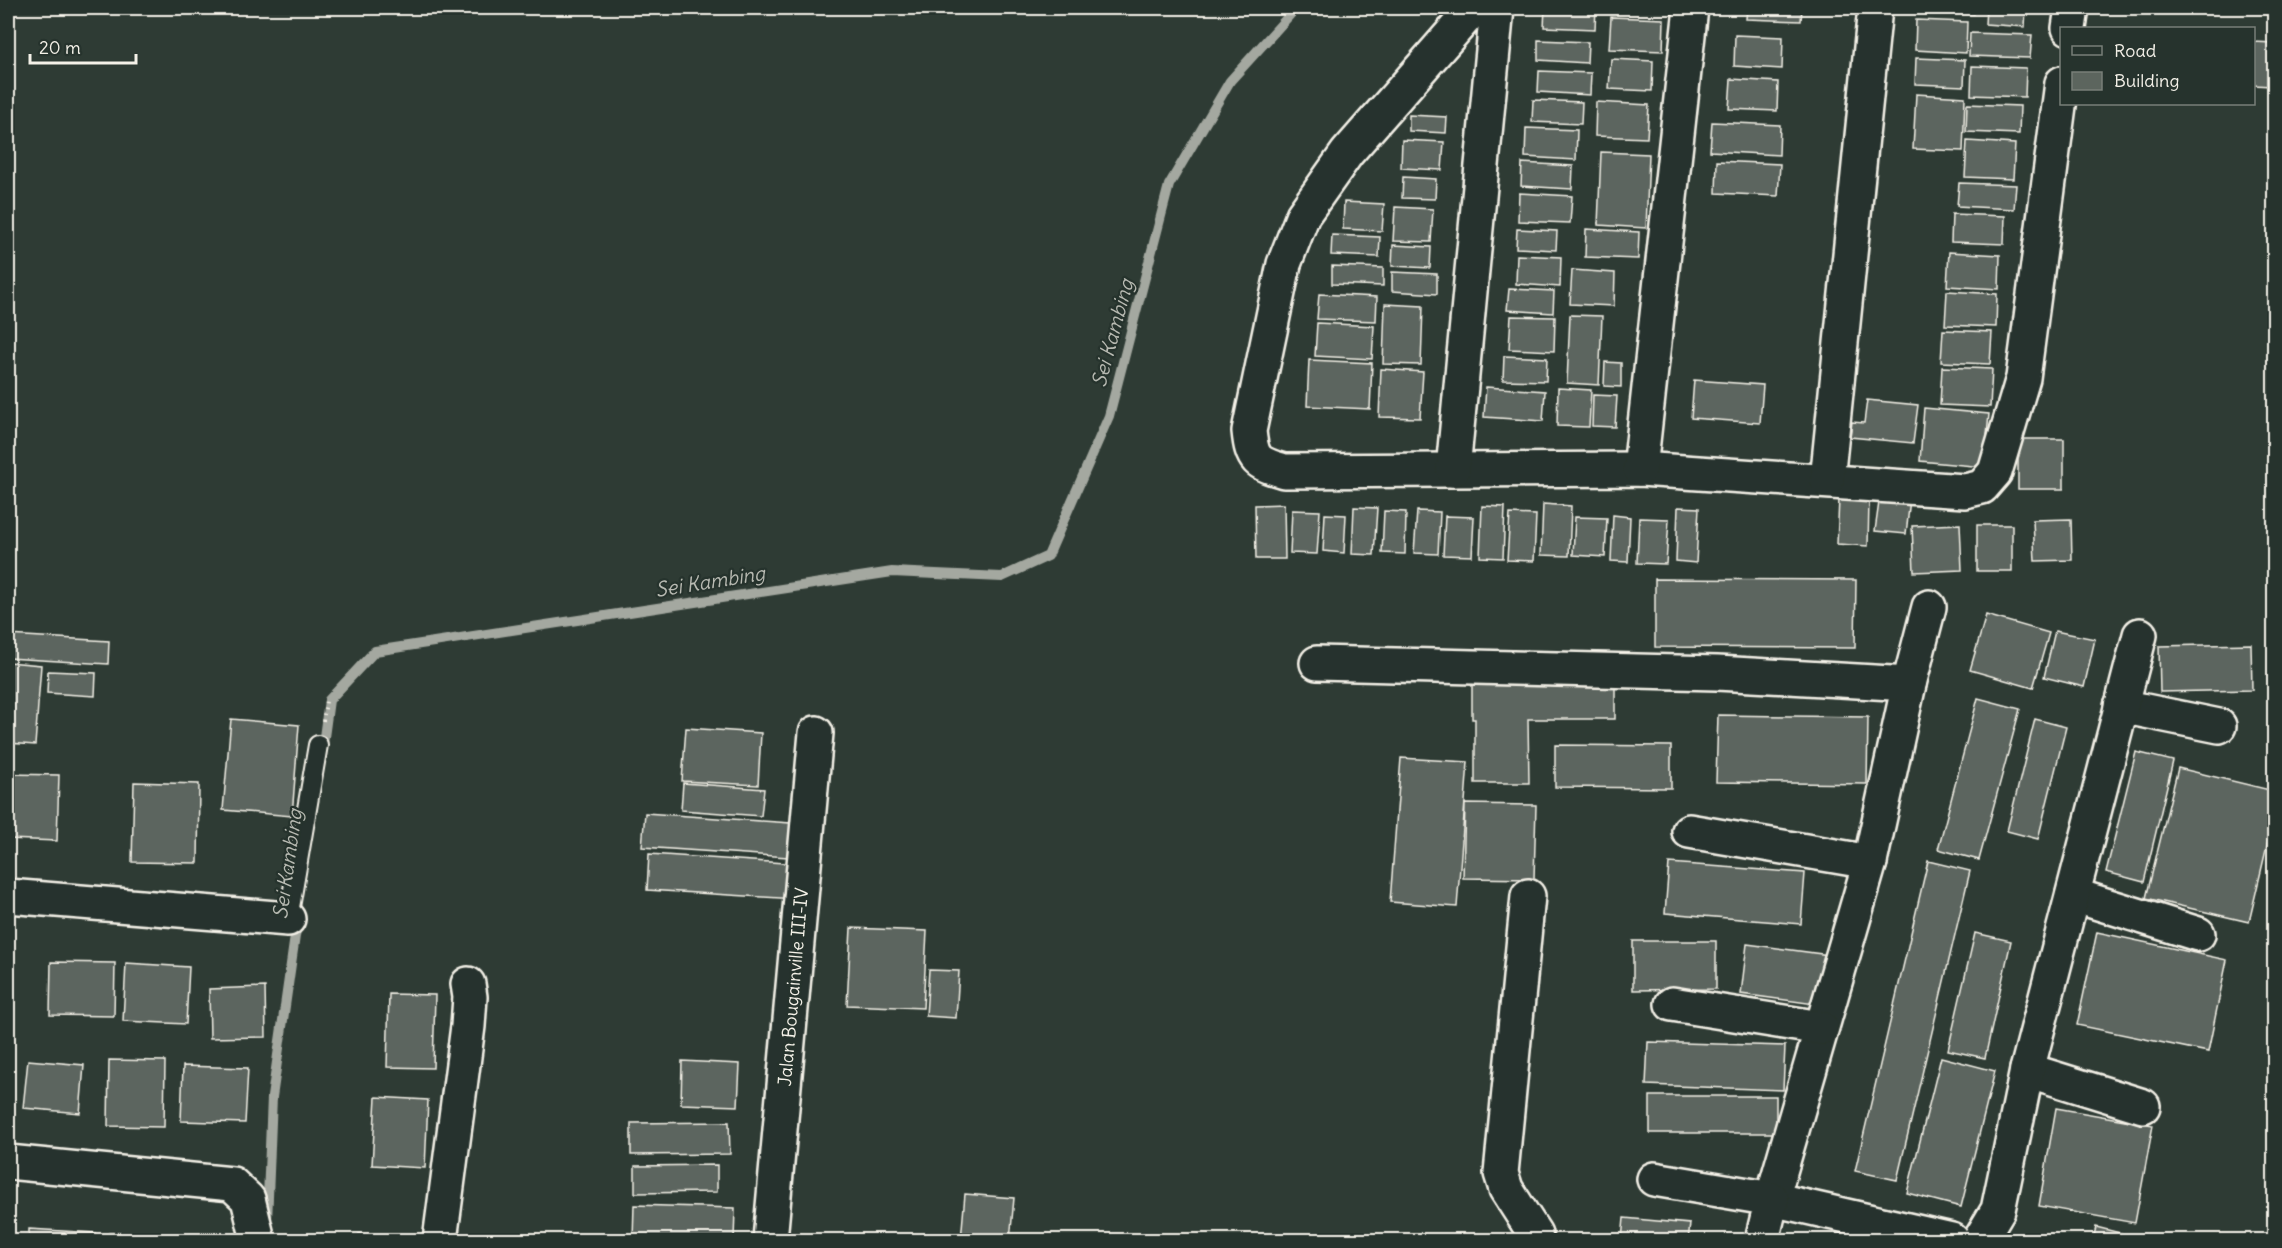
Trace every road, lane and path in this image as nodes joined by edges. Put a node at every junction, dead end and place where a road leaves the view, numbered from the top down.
1 (1474, 8) edge
2 (1497, 8) edge
3 (1691, 8) edge
4 (1875, 8) edge
5 (2072, 8) edge
6 (2069, 27) edge
7 (2060, 91) edge
8 (1640, 469) junction
9 (1453, 470) junction
10 (1827, 481) junction
11 (1929, 607) dead end
12 (2140, 635) dead end
13 (1317, 663) dead end
14 (1909, 684) junction
15 (2121, 706) junction
16 (2218, 726) dead end
17 (816, 733) dead end
18 (318, 745) dead end
19 (1689, 831) dead end
20 (1870, 862) junction
21 (2073, 895) junction
22 (8, 896) edge
23 (1528, 896) dead end
24 (288, 919) joint
25 (2198, 934) dead end
26 (468, 984) dead end
27 (1672, 1004) dead end
28 (1821, 1028) junction
29 (2027, 1070) junction
30 (2143, 1106) dead end
31 (8, 1162) edge
32 (1654, 1179) dead end
33 (1772, 1200) junction
34 (2000, 1225) edge
35 (258, 1240) edge
36 (440, 1240) edge
37 (770, 1240) edge
38 (1536, 1240) edge
39 (1762, 1240) edge
40 (1952, 1240) edge
41 (1980, 1240) edge

1 - 9 street
2 - 9 street
3 - 8 street
4 - 10 street
5 - 6 street
7 - 10 street
8 - 9 street
8 - 10 street
11 - 14 street
12 - 15 street
13 - 14 street
14 - 20 street
15 - 16 street
15 - 21 street
17 - 37 street, Jalan Bougainville III-IV
18 - 24 lane
19 - 20 street
20 - 28 street
21 - 25 street
21 - 29 street
22 - 24 street
23 - 38 street
26 - 36 street
27 - 28 street
28 - 33 street
29 - 30 street
29 - 34 street
31 - 35 street
32 - 33 street
33 - 39 street
33 - 40 street
34 - 41 street

